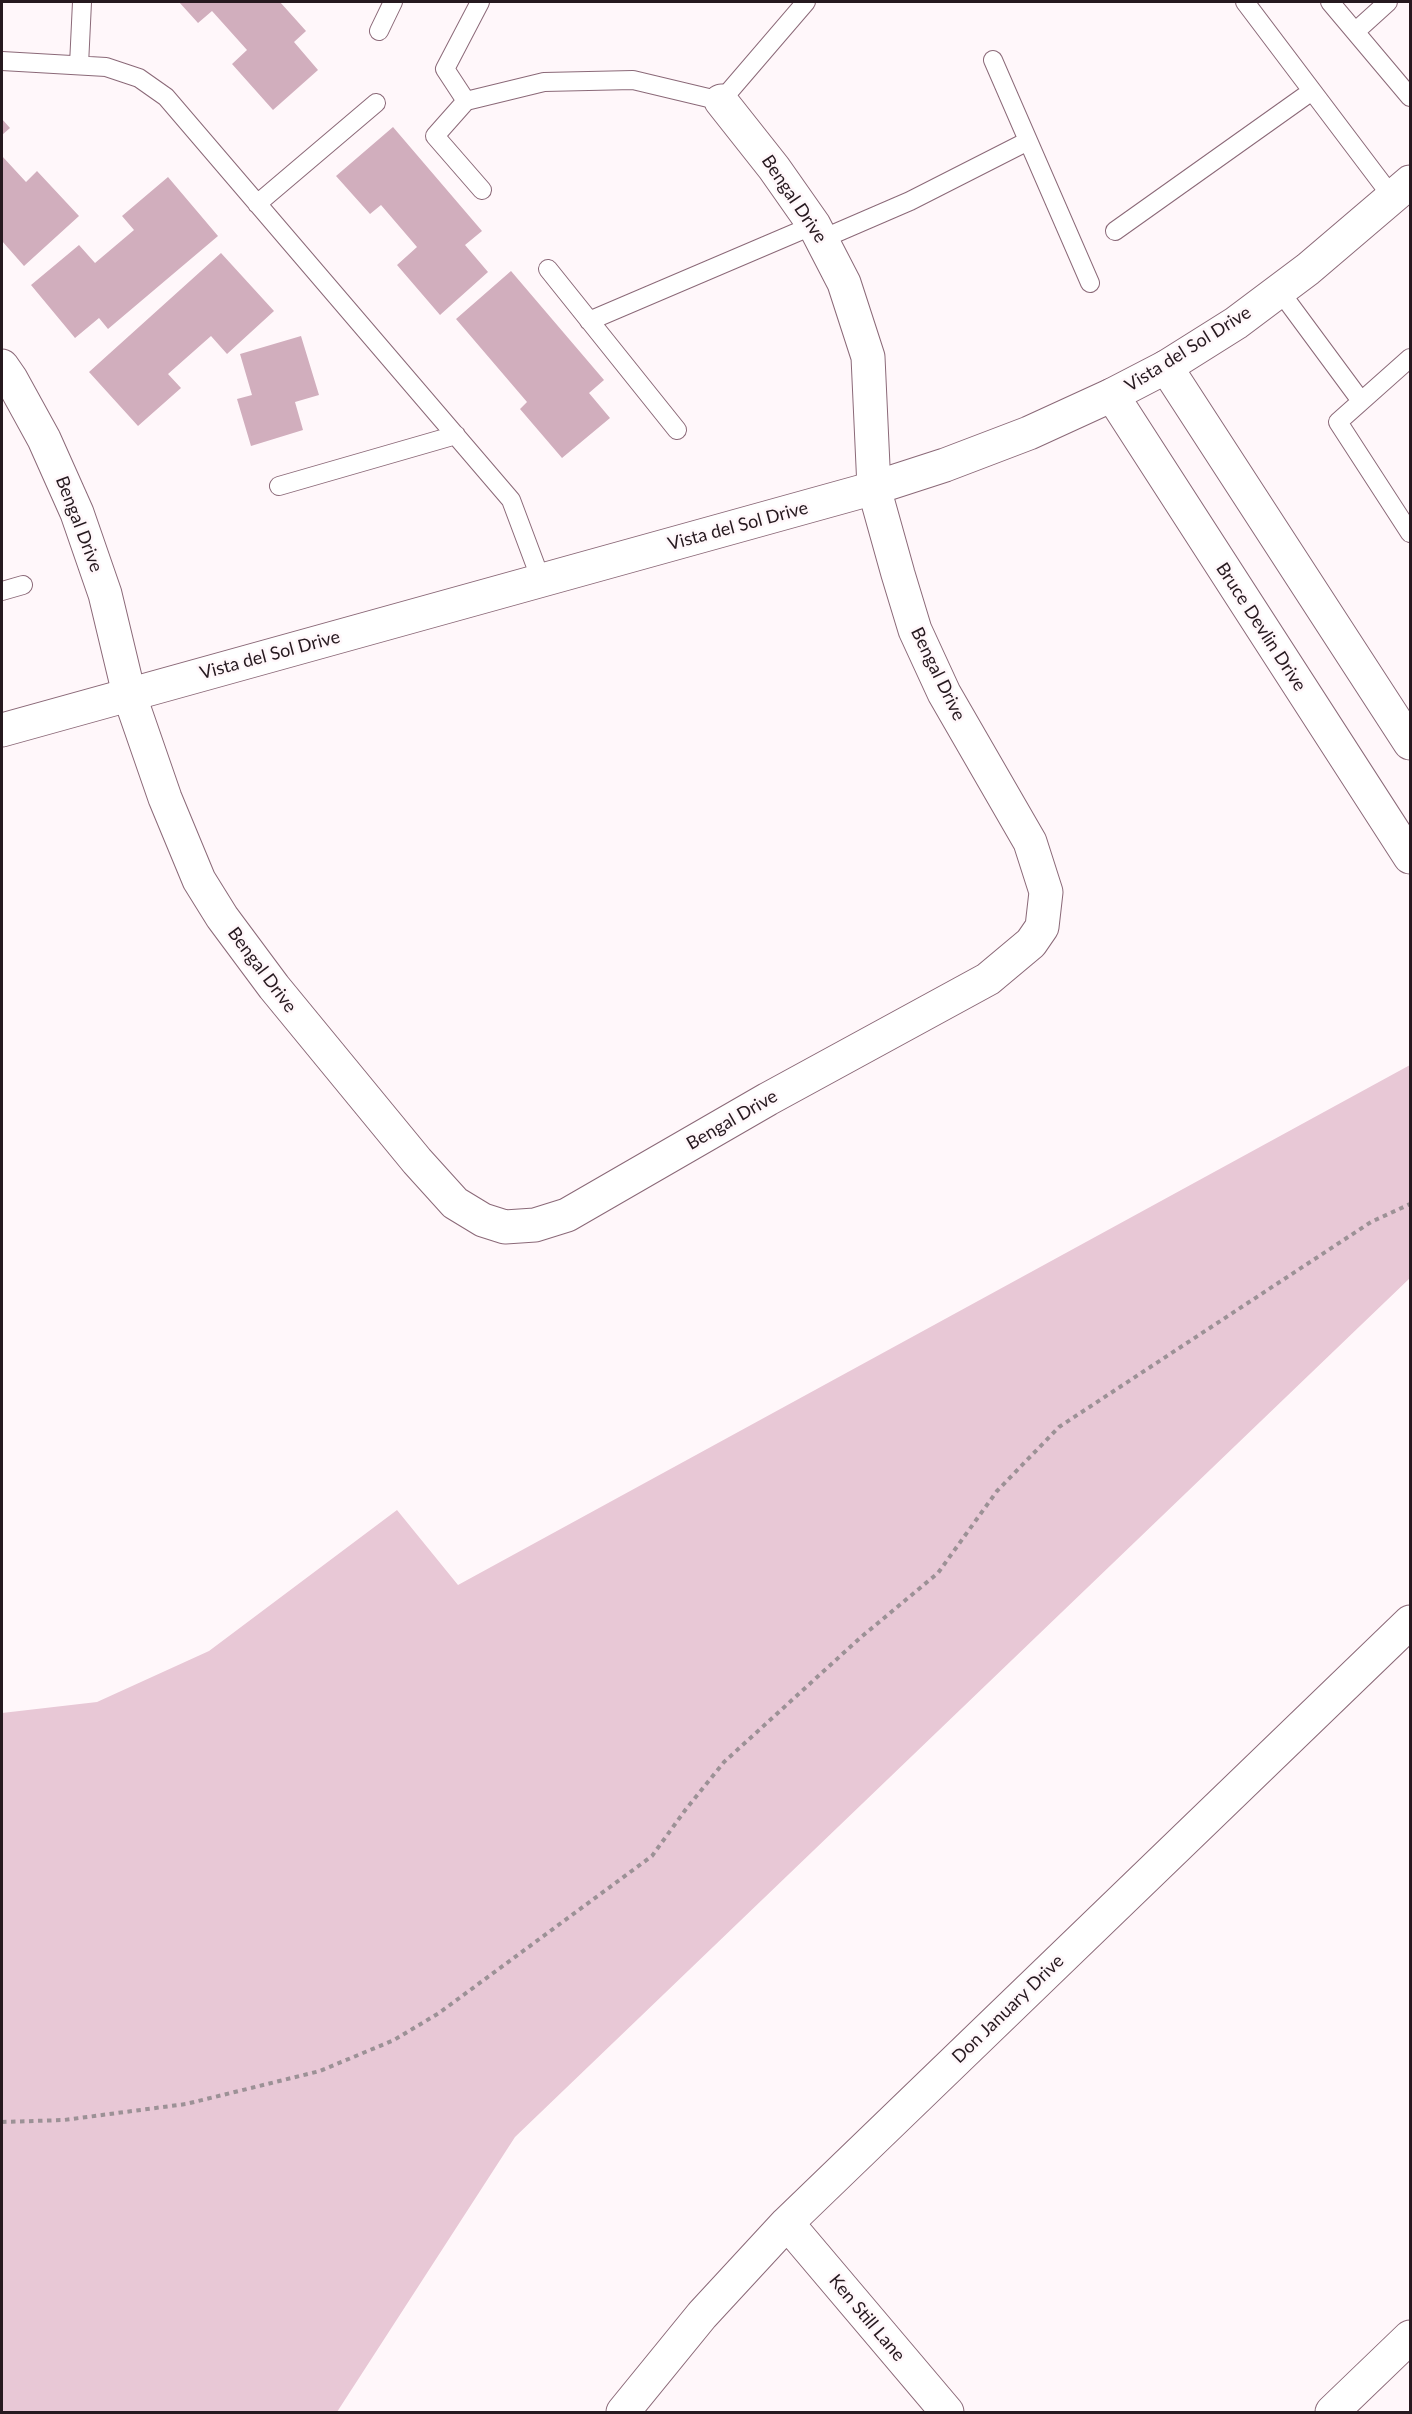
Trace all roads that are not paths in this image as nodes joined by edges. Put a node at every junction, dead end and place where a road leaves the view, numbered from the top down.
1 (82, 2) edge
2 (393, 2) edge
3 (480, 2) edge
4 (806, 2) edge
5 (1245, 2) edge
6 (1330, 2) edge
7 (1388, 2) edge
8 (379, 31) dead end
9 (1356, 32) junction
10 (993, 60) dead end
11 (2, 61) edge
12 (79, 65) junction
13 (1312, 91) junction
14 (1410, 97) edge
15 (466, 101) junction
16 (721, 101) junction
17 (376, 103) dead end
18 (1028, 141) junction
19 (482, 190) dead end
20 (1402, 190) edge
21 (258, 204) junction
22 (1115, 231) dead end
23 (818, 232) junction
24 (548, 268) dead end
25 (1090, 283) dead end
26 (1279, 290) junction
27 (589, 321) junction
28 (1410, 358) edge
29 (2, 366) edge
30 (1166, 367) junction
31 (1113, 395) junction
32 (1361, 401) junction
33 (677, 430) dead end
34 (456, 435) junction
35 (279, 486) dead end
36 (874, 488) junction
37 (1410, 532) edge
38 (541, 580) junction
39 (23, 585) dead end
40 (2, 591) edge
41 (129, 694) junction
42 (2, 730) edge
43 (1410, 743) edge
44 (1410, 858) edge
45 (1410, 1622) edge
46 (787, 2223) junction
47 (1410, 2337) edge
48 (623, 2412) edge
49 (947, 2412) edge
50 (1332, 2412) edge

1 - 12 lane
2 - 8 lane
3 - 15 lane
4 - 16 lane
5 - 13 lane
6 - 9 lane
7 - 9 lane
9 - 14 lane
10 - 18 lane
11 - 12 lane
12 - 21 lane
13 - 20 lane
13 - 22 lane
15 - 16 lane
15 - 19 lane
16 - 23 street, Bengal Drive
17 - 21 lane
18 - 23 lane
18 - 25 lane
20 - 26 street, Vista del Sol Drive
21 - 34 lane
23 - 27 lane
23 - 36 street, Bengal Drive
24 - 27 lane
26 - 30 street, Vista del Sol Drive
26 - 32 lane
27 - 33 lane
28 - 32 lane
29 - 41 street, Bengal Drive
30 - 31 street, Vista del Sol Drive
30 - 43 street
31 - 36 street, Vista del Sol Drive
31 - 44 street, Bruce Devlin Drive
32 - 37 lane
34 - 35 lane
34 - 38 lane
36 - 38 street, Vista del Sol Drive
36 - 41 street, Bengal Drive
38 - 41 street, Vista del Sol Drive
39 - 40 lane
41 - 42 street, Vista del Sol Drive
45 - 46 street, Don January Drive
46 - 48 street, Don January Drive
46 - 49 street, Ken Still Lane
47 - 50 street

